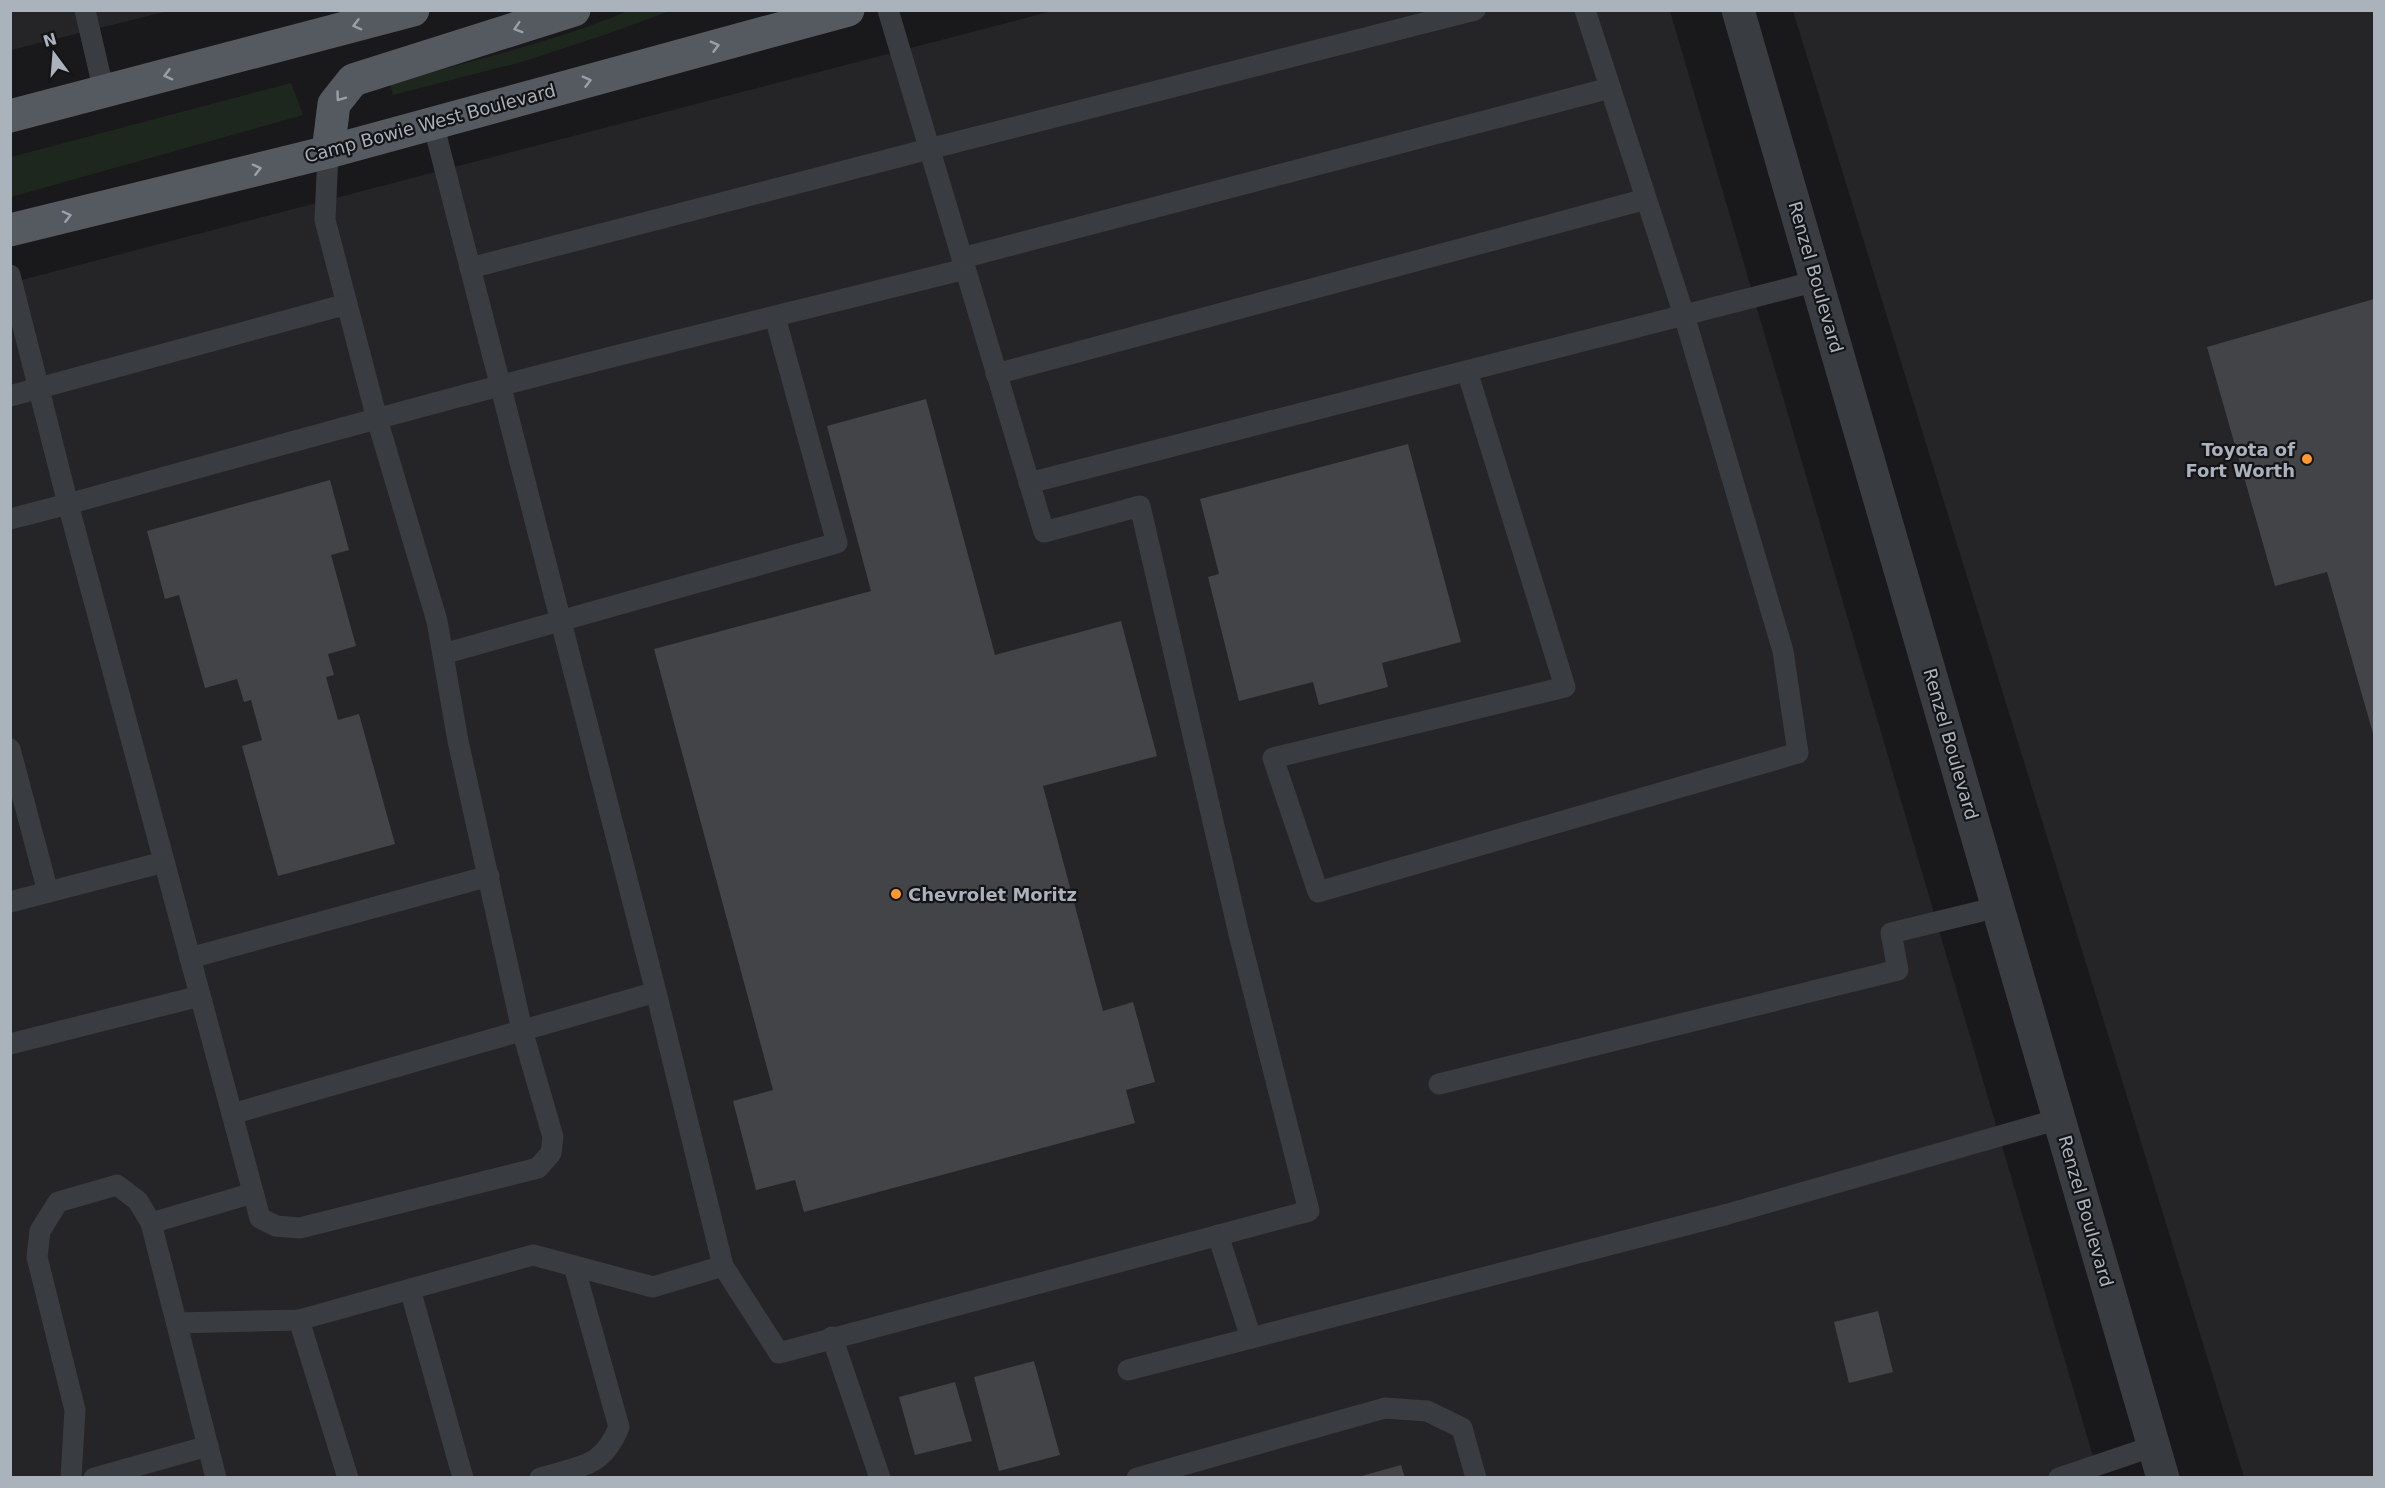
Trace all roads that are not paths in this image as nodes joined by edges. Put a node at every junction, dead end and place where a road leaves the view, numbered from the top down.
1 (85, 10) edge
2 (413, 10) edge
3 (574, 10) edge
4 (848, 10) edge
5 (888, 10) edge
6 (1475, 10) edge
7 (1585, 10) edge
8 (1738, 10) edge
9 (1610, 88) junction
10 (104, 92) junction
11 (18, 114) edge
12 (433, 123) junction
13 (929, 149) junction
14 (328, 152) junction
15 (1646, 199) junction
16 (10, 230) edge
17 (963, 263) junction
18 (471, 268) junction
19 (10, 275) edge
20 (1817, 281) junction
21 (347, 304) junction
22 (1684, 315) junction
23 (775, 317) junction
24 (1467, 371) junction
25 (996, 374) junction
26 (500, 386) junction
27 (39, 388) junction
28 (10, 396) edge
29 (377, 419) junction
30 (1029, 483) junction
31 (68, 504) junction
32 (10, 519) edge
33 (560, 621) junction
34 (443, 654) junction
35 (10, 749) edge
36 (164, 862) junction
37 (489, 876) junction
38 (48, 892) junction
39 (10, 902) edge
40 (1998, 907) junction
41 (190, 958) junction
42 (656, 992) junction
43 (200, 996) junction
44 (522, 1030) junction
45 (10, 1044) edge
46 (1439, 1084) dead end
47 (232, 1114) junction
48 (2059, 1119) junction
49 (253, 1193) junction
50 (151, 1223) junction
51 (1218, 1235) junction
52 (574, 1266) junction
53 (723, 1266) junction
54 (410, 1289) junction
55 (299, 1320) junction
56 (177, 1323) junction
57 (832, 1337) junction
58 (1251, 1338) junction
59 (1128, 1370) dead end
60 (208, 1446) junction
61 (2154, 1446) junction
62 (71, 1478) edge
63 (94, 1478) edge
64 (216, 1478) edge
65 (348, 1478) edge
66 (463, 1478) edge
67 (540, 1478) edge
68 (880, 1478) edge
69 (1137, 1478) edge
70 (1476, 1478) edge
71 (2059, 1478) edge
72 (2163, 1478) edge

1 - 10 lane
2 -> 10 main road
3 -> 14 main road
12 -> 4 main road, Camp Bowie West Boulevard
5 - 13 lane
6 - 13 lane
7 - 9 lane
8 - 20 street, Renzel Boulevard
9 - 15 lane
9 - 17 lane
10 - 11 main road
12 - 14 main road, Camp Bowie West Boulevard
12 - 18 lane
13 - 17 lane
13 - 18 lane
16 -> 14 main road, Camp Bowie West Boulevard
14 - 21 lane
15 - 22 lane
15 - 25 lane
17 - 23 lane
17 - 25 lane
18 - 26 lane
19 - 27 lane
20 - 22 lane
20 - 40 street, Renzel Boulevard
21 - 27 lane
21 - 29 lane
22 - 24 lane
22 - 24 lane
23 - 26 lane
23 - 33 lane
24 - 30 lane
25 - 30 lane
26 - 29 lane
26 - 33 lane
27 - 28 lane
27 - 31 lane
29 - 31 lane
29 - 34 lane
30 - 51 lane
31 - 32 lane
31 - 36 lane
33 - 34 lane
33 - 42 lane
34 - 37 lane
35 - 38 lane
36 - 38 lane
36 - 41 lane
37 - 41 lane
37 - 44 lane
38 - 39 lane
40 - 46 lane
40 - 48 street, Renzel Boulevard
41 - 43 lane
42 - 44 lane
42 - 53 lane
43 - 45 lane
43 - 47 lane
44 - 47 lane
44 - 49 lane
47 - 49 lane
48 - 58 lane
48 - 61 street, Renzel Boulevard
49 - 50 lane
50 - 56 lane
50 - 62 lane
51 - 57 lane
51 - 58 lane
52 - 53 lane
52 - 54 lane
52 - 67 lane
53 - 57 lane
54 - 55 lane
54 - 66 lane
55 - 56 lane
55 - 65 lane
56 - 60 lane
57 - 68 lane
58 - 59 lane
60 - 63 lane
60 - 64 lane
61 - 71 lane
61 - 72 street, Renzel Boulevard
69 - 70 lane

